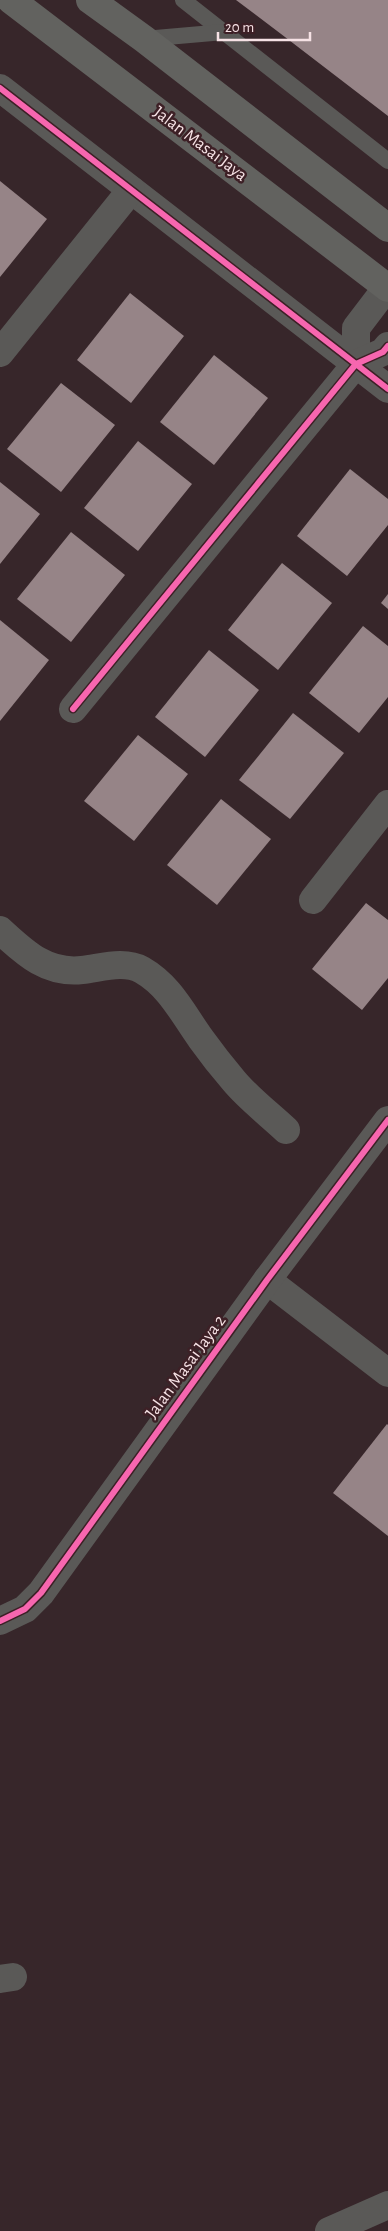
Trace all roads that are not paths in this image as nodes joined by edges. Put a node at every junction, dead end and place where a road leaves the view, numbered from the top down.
1 (11, 0) edge
2 (90, 0) edge
3 (183, 0) edge
4 (224, 32) junction
5 (144, 39) junction
6 (0, 88) edge
7 (388, 161) edge
8 (131, 190) junction
9 (388, 228) edge
10 (388, 287) edge
11 (386, 349) edge
12 (0, 353) edge
13 (356, 364) junction
14 (388, 389) edge
15 (73, 709) dead end
16 (388, 804) edge
17 (313, 900) dead end
18 (0, 930) edge
19 (388, 1120) edge
20 (286, 1130) dead end
21 (267, 1280) junction
22 (388, 1373) edge
23 (0, 1621) edge
24 (388, 2205) edge
25 (329, 2231) edge

1 - 10 main road, Jalan Masai Jaya
2 - 5 main road
3 - 4 lane
4 - 5 lane
4 - 7 lane
5 - 9 main road
6 - 8 street
8 - 12 street
8 - 13 street
10 - 13 street
11 - 13 street
13 - 14 street
13 - 15 street
16 - 17 street
18 - 20 street
19 - 21 street, Jalan Masai Jaya 2
21 - 22 street
21 - 23 street, Jalan Masai Jaya 2
24 - 25 street

